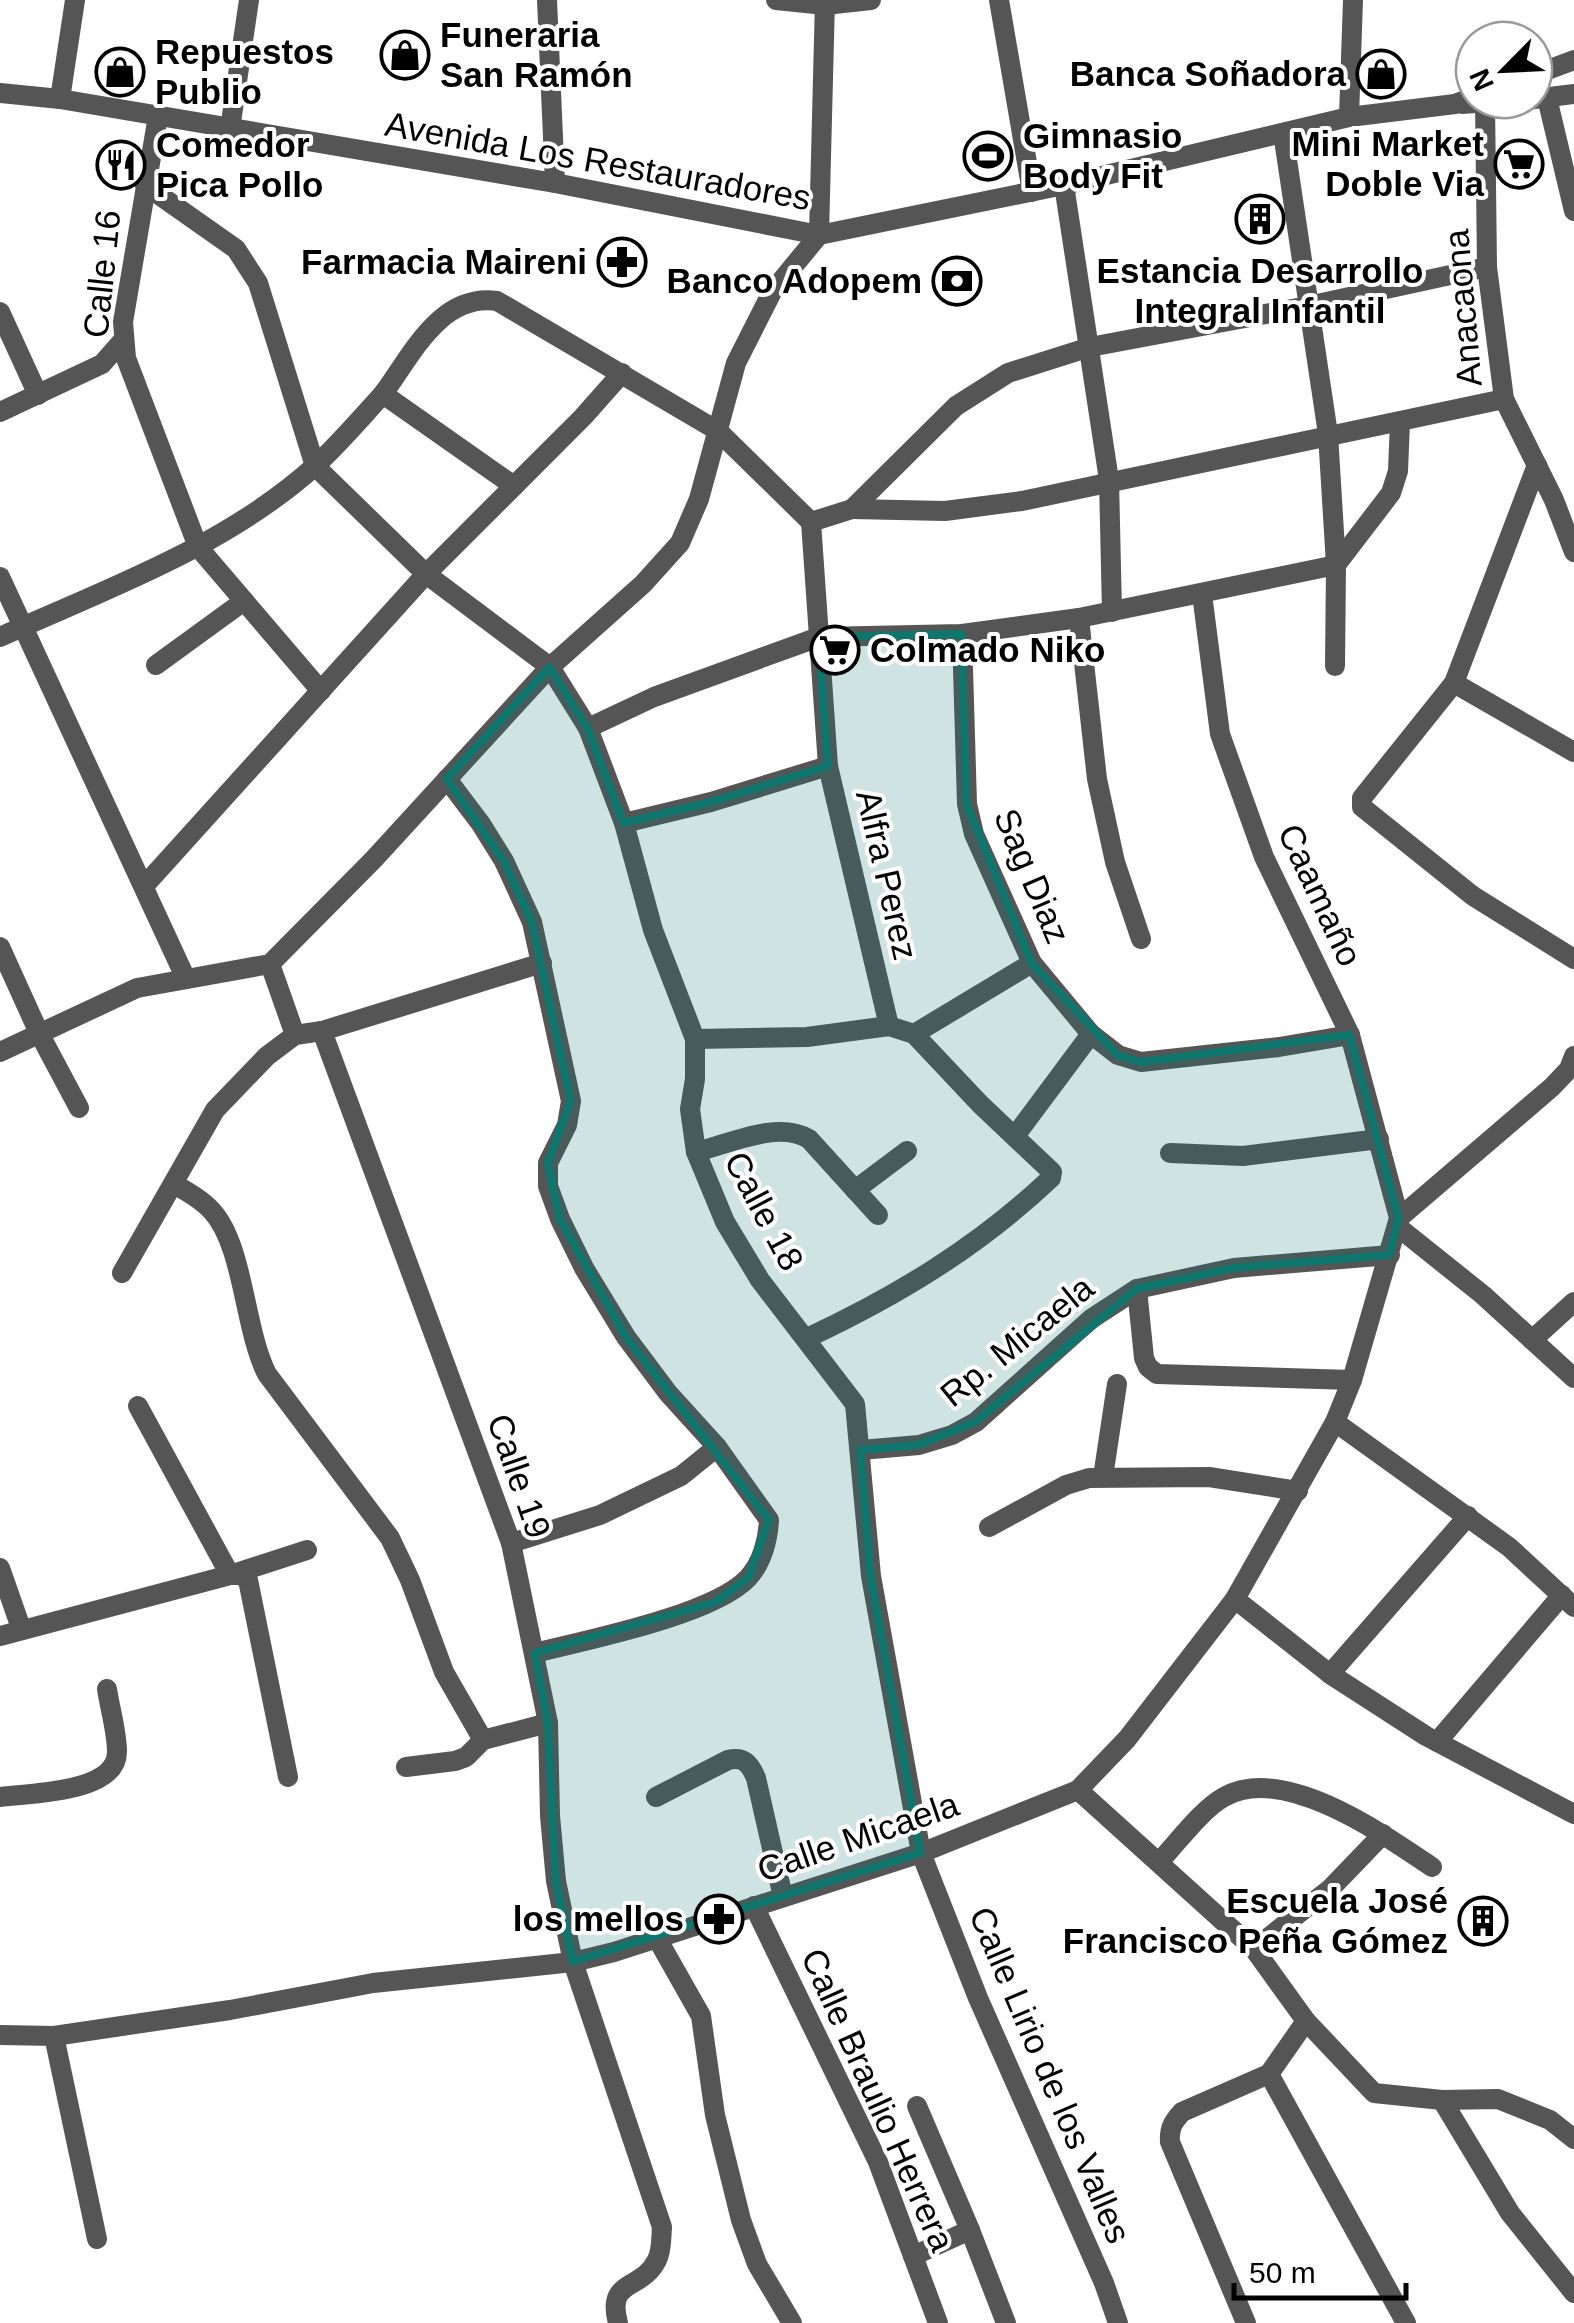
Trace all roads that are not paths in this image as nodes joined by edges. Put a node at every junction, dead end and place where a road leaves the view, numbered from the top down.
1 (75, 0) edge
2 (250, 0) edge
3 (547, 0) edge
4 (776, 0) edge
5 (871, 0) edge
6 (1000, 0) edge
7 (1353, 0) edge
8 (825, 2) edge
9 (0, 93) edge
10 (60, 99) junction
11 (1454, 103) edge
12 (158, 116) junction
13 (1349, 117) junction
14 (1473, 120) edge
15 (1547, 120) edge
16 (230, 130) junction
17 (1283, 132) junction
18 (555, 183) junction
19 (145, 185) junction
20 (1064, 185) junction
21 (1032, 192) junction
22 (1574, 211) edge
23 (820, 236) junction
24 (1487, 267) junction
25 (1308, 306) junction
26 (0, 312) edge
27 (124, 339) junction
28 (1090, 347) junction
29 (622, 373) junction
30 (384, 394) junction
31 (38, 395) junction
32 (1504, 400) junction
33 (0, 412) edge
34 (1400, 422) junction
35 (718, 432) junction
36 (1328, 434) junction
37 (315, 466) junction
38 (1537, 466) junction
39 (1109, 480) junction
40 (514, 486) junction
41 (852, 509) junction
42 (811, 522) junction
43 (198, 547) junction
44 (1574, 552) edge
45 (1336, 565) junction
46 (426, 574) junction
47 (0, 577) edge
48 (1202, 594) junction
49 (244, 601) junction
50 (1112, 612) junction
51 (1080, 618) junction
52 (23, 626) junction
53 (962, 634) junction
54 (0, 636) edge
55 (820, 636) junction
56 (156, 665) dead end
57 (1336, 666) dead end
58 (550, 668) junction
59 (1454, 683) junction
60 (321, 691) junction
61 (588, 728) junction
62 (1574, 752) edge
63 (828, 766) junction
64 (447, 779) junction
65 (624, 823) junction
66 (144, 884) junction
67 (1141, 939) dead end
68 (0, 947) edge
69 (1574, 959) edge
70 (542, 963) junction
71 (270, 964) junction
72 (1032, 964) junction
73 (186, 978) junction
74 (889, 1026) junction
75 (322, 1030) junction
76 (39, 1033) junction
77 (914, 1034) junction
78 (1092, 1034) junction
79 (1350, 1034) junction
80 (294, 1036) junction
81 (695, 1039) junction
82 (0, 1052) edge
83 (1574, 1056) edge
84 (79, 1108) dead end
85 (1015, 1136) junction
86 (1379, 1139) junction
87 (907, 1151) dead end
88 (696, 1152) junction
89 (1170, 1152) dead end
90 (174, 1184) junction
91 (855, 1190) junction
92 (878, 1215) dead end
93 (1398, 1222) junction
94 (1390, 1255) junction
95 (122, 1273) dead end
96 (1137, 1289) junction
97 (1574, 1302) edge
98 (806, 1338) junction
99 (1532, 1340) junction
100 (1574, 1378) edge
101 (1352, 1380) junction
102 (1116, 1384) dead end
103 (138, 1406) dead end
104 (1335, 1422) junction
105 (717, 1447) junction
106 (861, 1450) junction
107 (1103, 1477) junction
108 (1298, 1492) junction
109 (1468, 1516) junction
110 (989, 1528) dead end
111 (511, 1543) junction
112 (307, 1550) dead end
113 (0, 1568) edge
114 (230, 1575) junction
115 (1235, 1599) junction
116 (1568, 1601) edge
117 (22, 1628) junction
118 (0, 1636) edge
119 (535, 1653) junction
120 (1330, 1674) junction
121 (107, 1689) dead end
122 (548, 1723) junction
123 (484, 1740) junction
124 (1437, 1742) junction
125 (406, 1767) dead end
126 (288, 1778) dead end
127 (1078, 1790) junction
128 (0, 1797) edge
129 (656, 1797) dead end
130 (1574, 1814) edge
131 (1383, 1834) junction
132 (922, 1853) junction
133 (1159, 1862) junction
134 (1432, 1867) dead end
135 (783, 1897) junction
136 (754, 1906) junction
137 (658, 1940) junction
138 (1254, 1949) junction
139 (573, 1962) junction
140 (1306, 2022) junction
141 (0, 2035) edge
142 (54, 2036) junction
143 (1268, 2074) junction
144 (1442, 2100) junction
145 (918, 2106) dead end
146 (1550, 2120) junction
147 (1574, 2129) edge
148 (1574, 2139) edge
149 (970, 2230) junction
150 (97, 2238) dead end
151 (913, 2256) junction
152 (1574, 2293) edge
153 (618, 2323) edge
154 (792, 2323) edge
155 (938, 2323) edge
156 (1006, 2323) edge
157 (1118, 2323) edge
158 (1246, 2323) edge
159 (1406, 2323) edge

1 - 10 street
2 - 16 street
3 - 18 street
4 - 8 street
5 - 8 street
6 - 21 street
7 - 13 street
8 - 23 street
9 - 10 street, Avenida Los Restauradores
10 - 12 street, Avenida Los Restauradores
11 - 13 street, Avenida Los Restauradores
12 - 16 street, Avenida Los Restauradores
12 - 19 street, Calle 16
13 - 17 street, Avenida Los Restauradores
14 - 24 street, Anacaona
15 - 22 street
16 - 18 street, Avenida Los Restauradores
17 - 20 street, Avenida Los Restauradores
17 - 25 street
18 - 23 street, Avenida Los Restauradores
19 - 27 street, Calle 16
19 - 37 street
20 - 21 street, Avenida Los Restauradores
20 - 28 street
21 - 23 street, Avenida Los Restauradores
23 - 35 street
24 - 25 street
24 - 32 street, Anacaona
25 - 28 street
25 - 36 street
26 - 31 street
27 - 31 street
27 - 43 street, Calle 16
28 - 39 street
28 - 41 street
29 - 30 street
29 - 35 street
29 - 40 street
30 - 37 street
30 - 40 street
31 - 33 street
32 - 34 street
32 - 38 street, Anacaona
34 - 36 street
34 - 45 street
35 - 42 street
35 - 58 street
36 - 39 street
36 - 45 street
37 - 43 street
37 - 46 street, Calle 18
38 - 44 street, Anacaona
38 - 59 street
39 - 41 street
39 - 50 street
40 - 46 street
41 - 42 street
42 - 55 street, Alfra Perez
43 - 49 street, Calle 16
43 - 52 street
45 - 48 street
45 - 57 street
46 - 58 street, Calle 18
46 - 60 street
47 - 52 street
48 - 50 street
48 - 79 street, Caamaño
49 - 56 street
49 - 60 street, Calle 16
50 - 51 street
51 - 53 street
51 - 67 street
52 - 54 street
52 - 66 street
53 - 55 street
53 - 72 street, Sag Diaz
55 - 61 street
55 - 63 street, Alfra Perez
58 - 61 street, Calle 18
58 - 64 street
59 - 62 street
59 - 69 street
60 - 66 street
61 - 65 street, Calle 18
63 - 65 street
63 - 74 street, Alfra Perez
64 - 70 street
64 - 71 street
65 - 81 street, Calle 18
66 - 73 street
68 - 76 street
70 - 75 street
70 - 105 street
71 - 73 street
71 - 80 street
72 - 77 street
72 - 78 street, Sag Diaz
73 - 76 street
74 - 77 street
74 - 81 street
75 - 80 street
75 - 111 street, Calle 19
76 - 82 street
76 - 84 street
77 - 85 street
78 - 79 street, Sag Diaz
78 - 85 street
79 - 86 street, Caamaño
80 - 90 street
81 - 88 street, Calle 18
83 - 93 street
85 - 98 street
86 - 89 street
86 - 93 street, Caamaño
87 - 91 street
88 - 91 street
88 - 98 street, Calle 18
90 - 95 street
90 - 123 street
91 - 92 street
93 - 94 street, Calle Micaela
93 - 99 street
94 - 96 street, Rp. Micaela
94 - 101 street, Calle Micaela
96 - 101 street
96 - 106 street, Rp. Micaela
97 - 99 street
98 - 106 street, Calle 18
99 - 100 street
101 - 104 street, Calle Micaela
102 - 107 street
103 - 114 street
104 - 108 street, Calle Micaela
104 - 109 street
105 - 111 street
105 - 119 street
106 - 132 street, Calle 18
107 - 108 street
107 - 110 street
108 - 115 street, Calle Micaela
109 - 116 street
109 - 120 street
111 - 119 street, Calle 19
112 - 114 street
113 - 117 street
114 - 117 street
114 - 126 street
115 - 120 street
115 - 127 street, Calle Micaela
116 - 124 street
117 - 118 street
119 - 122 street, Calle 19
120 - 124 street
121 - 128 street
122 - 123 street
122 - 139 street, Calle 19
123 - 125 street
124 - 130 street
127 - 132 street, Calle Micaela
127 - 133 street
129 - 135 street
131 - 133 street
131 - 134 street
131 - 138 street
132 - 135 street, Calle Micaela
132 - 157 street, Calle Lirio de los Valles
133 - 138 street
135 - 136 street, Calle Micaela
136 - 137 street, Calle Micaela
136 - 151 street, Calle Braulio Herrera
137 - 139 street, Calle Micaela
137 - 154 street
138 - 140 street
139 - 142 street, Calle Micaela
139 - 153 street, Calle 19
140 - 143 street
140 - 144 street
141 - 142 street, Calle Micaela
142 - 150 street
143 - 158 street
143 - 159 street
144 - 146 street
144 - 152 street
145 - 149 street
146 - 147 street
146 - 148 street
149 - 151 street
149 - 156 street
151 - 155 street, Calle Braulio Herrera

